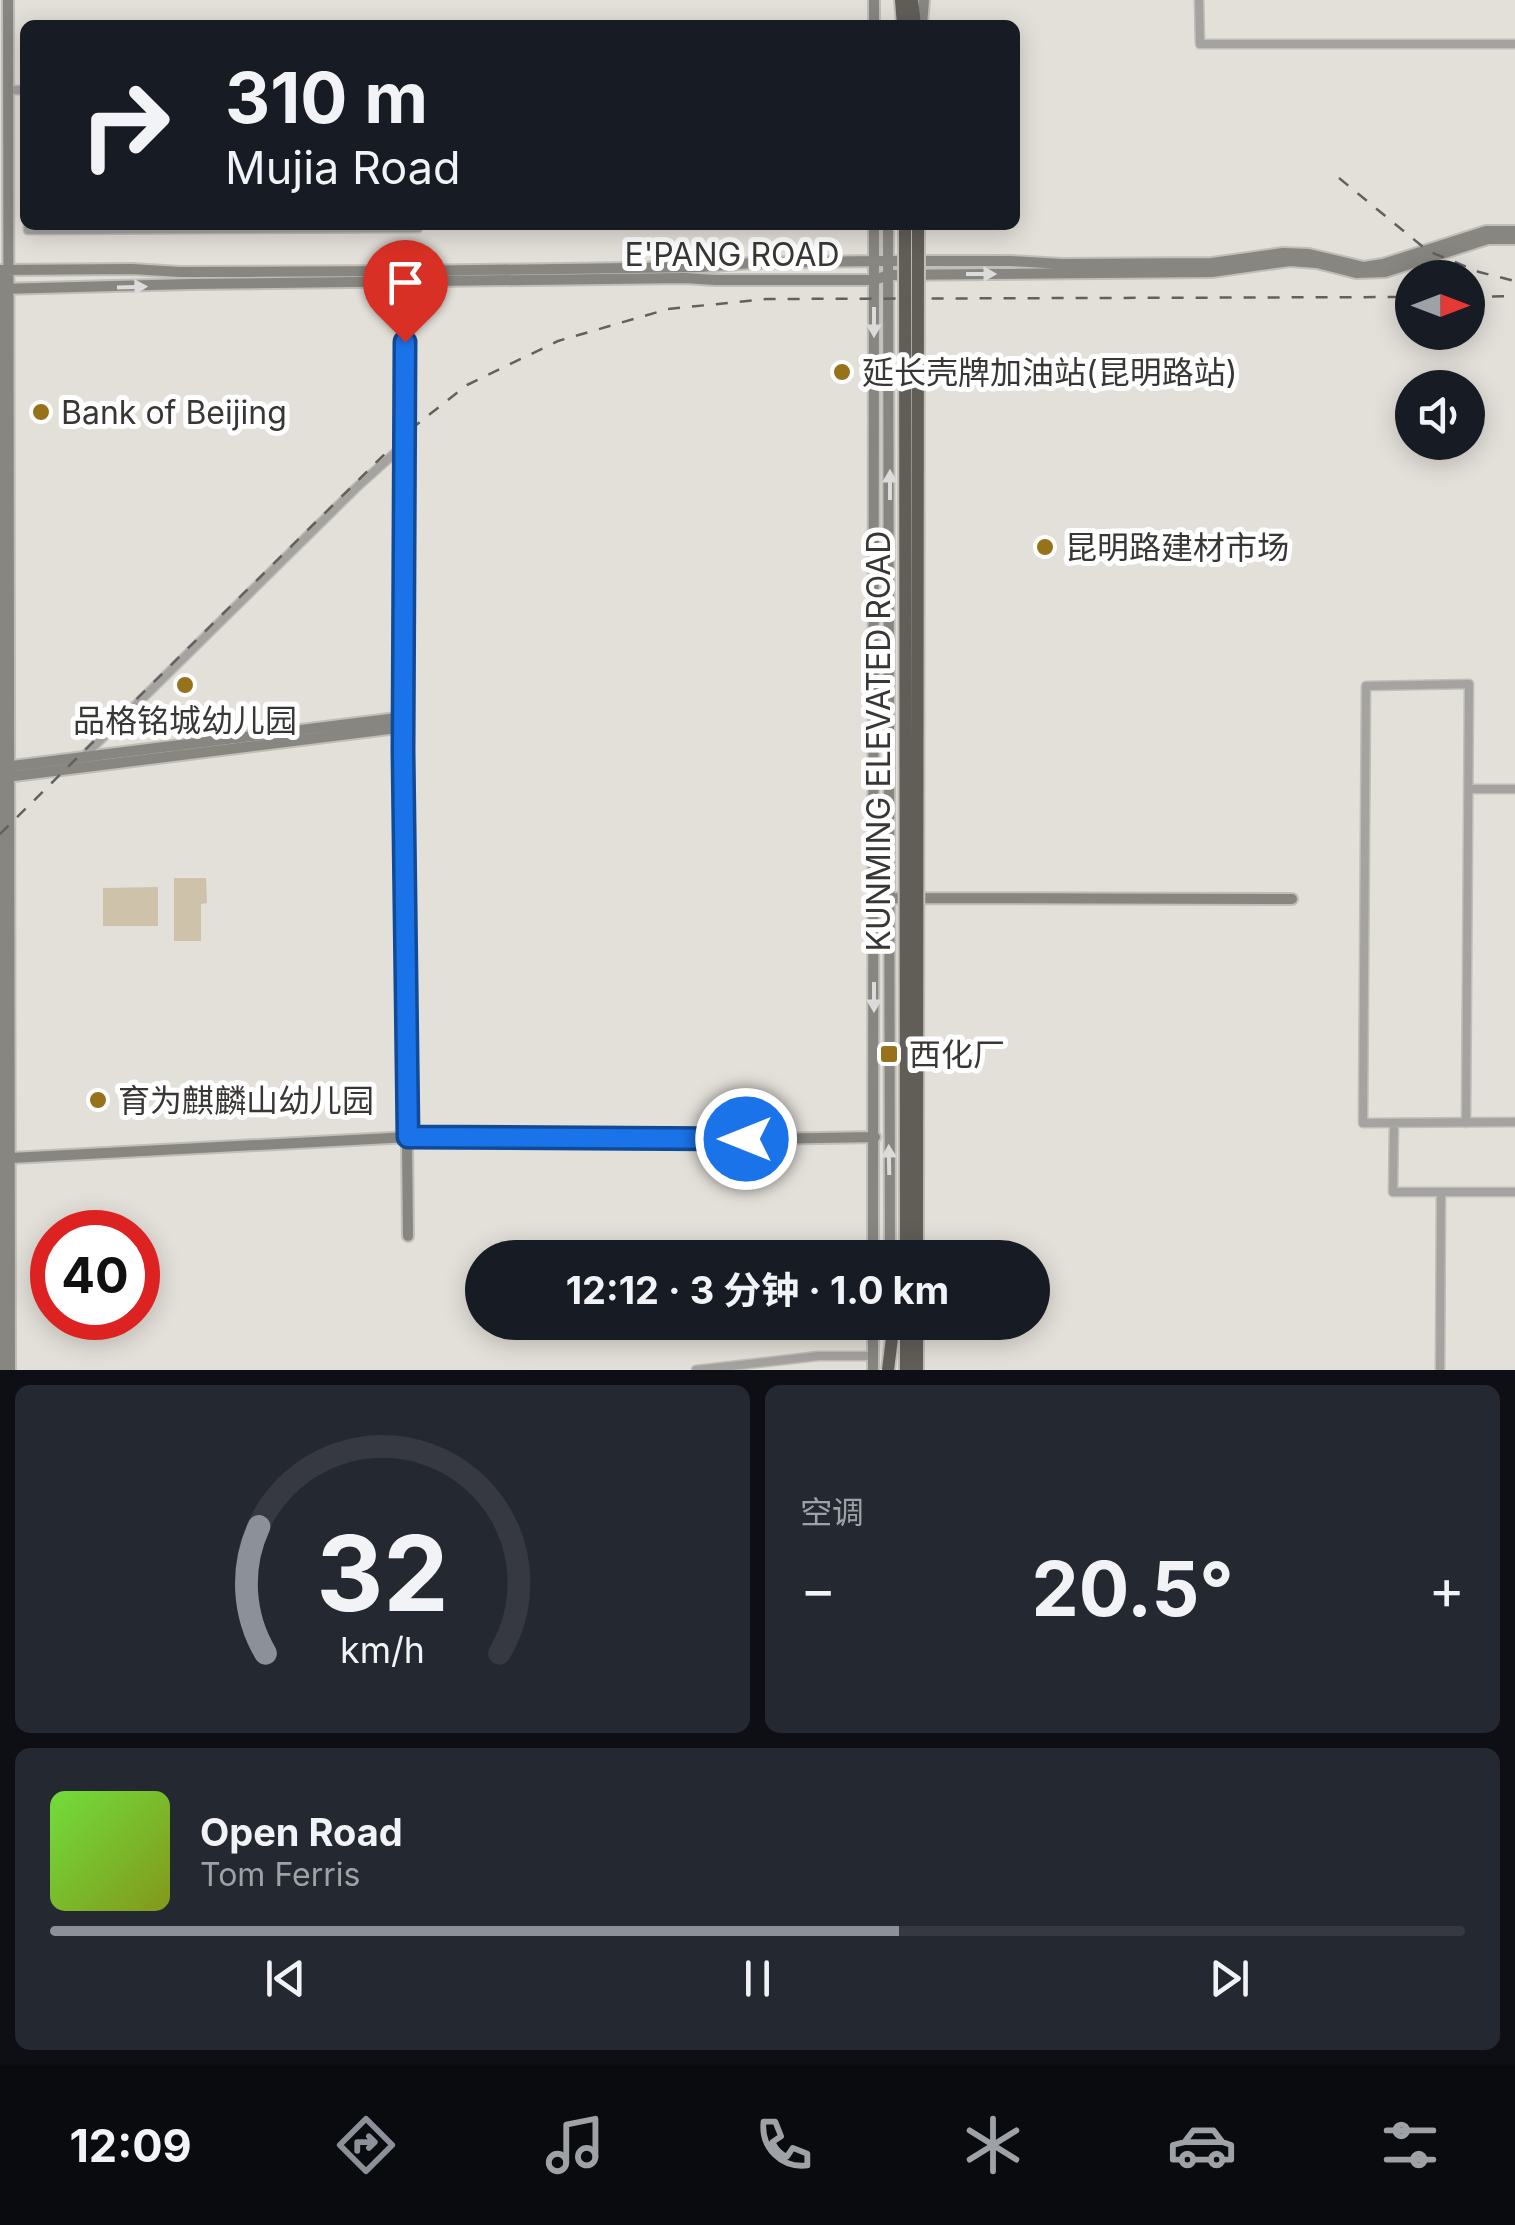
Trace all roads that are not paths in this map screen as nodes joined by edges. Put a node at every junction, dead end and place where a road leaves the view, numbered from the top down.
1 (8, 0) edge
2 (1199, 0) edge
3 (1515, 44) edge
4 (9, 90) junction
5 (20, 90) edge
6 (874, 230) edge
7 (888, 230) edge
8 (906, 230) edge
9 (918, 230) edge
10 (1515, 231) edge
11 (1515, 239) edge
12 (874, 261) junction
13 (807, 262) junction
14 (888, 262) junction
15 (86, 269) junction
16 (3, 271) edge
17 (888, 275) junction
18 (408, 276) junction
19 (807, 280) junction
20 (874, 280) junction
21 (86, 288) junction
22 (3, 289) edge
23 (406, 443) junction
24 (404, 722) junction
25 (83, 757) junction
26 (5, 772) edge
27 (1468, 789) junction
28 (1515, 789) edge
29 (874, 898) junction
30 (890, 898) junction
31 (1292, 898) dead end
32 (1466, 1122) junction
33 (1515, 1122) edge
34 (1394, 1123) junction
35 (408, 1137) junction
36 (874, 1137) junction
37 (4, 1149) edge
38 (1441, 1192) junction
39 (1515, 1192) edge
40 (408, 1236) dead end
41 (873, 1240) edge
42 (890, 1240) edge
43 (906, 1240) edge
44 (918, 1240) edge
45 (873, 1340) edge
46 (891, 1340) edge
47 (906, 1340) edge
48 (918, 1340) edge
49 (873, 1356) junction
50 (0, 1370) edge
51 (10, 1370) edge
52 (696, 1370) edge
53 (873, 1370) edge
54 (890, 1370) edge
55 (906, 1370) edge
56 (918, 1370) edge
57 (1440, 1370) edge

1 - 4 main road
2 - 3 street
4 - 5 street
4 - 16 main road
6 - 12 main road
7 - 14 main road
8 - 43 highway, KUNMING ELEVATED ROAD, bridge
9 - 44 highway, KUNMING ELEVATED ROAD, bridge
10 - 14 main road, E'PANG ROAD
17 -> 11 main road, E'PANG ROAD
12 - 13 main road, E'PANG ROAD
12 - 14 main road, E'PANG ROAD
12 - 20 main road
13 - 18 main road, E'PANG ROAD
13 - 19 main road
14 - 17 main road
15 - 16 main road, E'PANG ROAD
15 - 18 main road, E'PANG ROAD
15 - 21 main road
16 - 22 main road
17 - 20 main road, E'PANG ROAD
30 -> 17 main road
18 - 19 main road, E'PANG ROAD
21 -> 18 main road, E'PANG ROAD
18 - 23 main road
19 - 20 main road, E'PANG ROAD
20 -> 29 main road
21 - 22 main road, E'PANG ROAD
22 - 26 main road
23 - 24 main road
23 - 25 street
24 - 25 main road
24 - 26 main road
24 - 35 main road
25 - 26 main road
26 - 37 main road
27 - 28 street
27 - 32 street
27 - 34 street
29 - 30 main road
29 -> 36 main road
30 - 31 main road
42 -> 30 main road
32 - 33 street
32 - 34 street
34 - 38 street
35 - 36 main road
35 - 37 main road
35 - 40 main road
36 - 41 main road
37 - 50 main road
37 - 51 main road
38 - 39 street
38 - 57 street
45 - 49 main road
46 - 54 highway, bridge
47 - 55 highway
48 - 56 highway
49 - 52 street
49 - 53 main road

